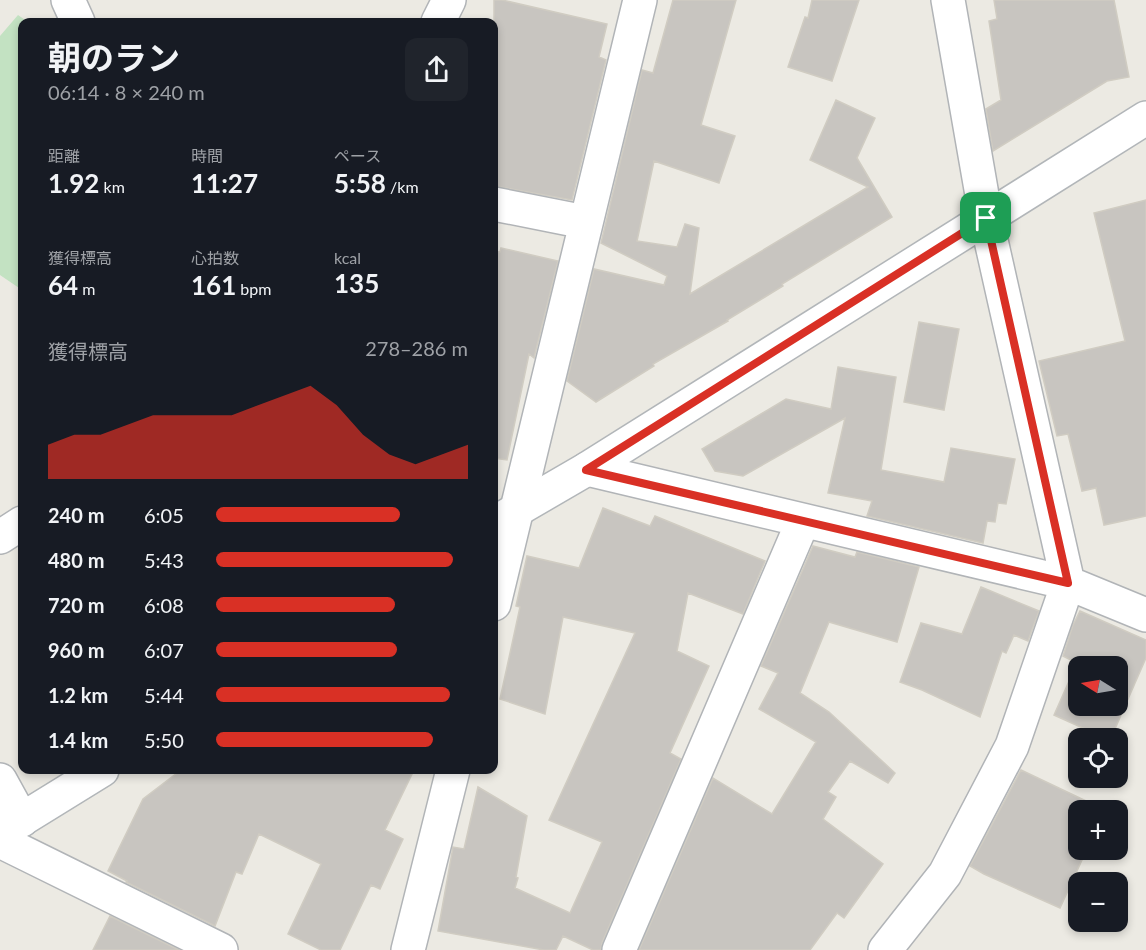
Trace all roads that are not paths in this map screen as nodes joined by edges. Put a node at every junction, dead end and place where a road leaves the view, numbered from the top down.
1 (68, 0) edge
2 (449, 0) edge
3 (639, 0) edge
4 (948, 0) edge
5 (76, 18) edge
6 (440, 18) edge
7 (1146, 118) edge
8 (498, 205) edge
9 (986, 218) junction
10 (585, 222) junction
11 (586, 470) junction
12 (505, 516) edge
13 (803, 521) junction
14 (18, 526) edge
15 (0, 537) edge
16 (498, 572) edge
17 (1068, 583) junction
18 (1146, 615) edge
19 (96, 774) edge
20 (452, 774) edge
21 (0, 780) edge
22 (7, 831) edge
23 (221, 950) edge
24 (408, 950) edge
25 (619, 950) edge
26 (885, 950) edge

1 - 5 street
2 - 6 street
3 - 10 street
4 - 9 street
7 - 9 street
8 - 10 street
9 - 11 street
9 - 17 street
10 - 12 street
11 - 12 street
11 - 13 street
12 - 16 street
13 - 17 street
13 - 25 street
14 - 15 street
17 - 18 street
17 - 26 street
19 - 22 street
20 - 24 street
21 - 22 street
22 - 23 street

